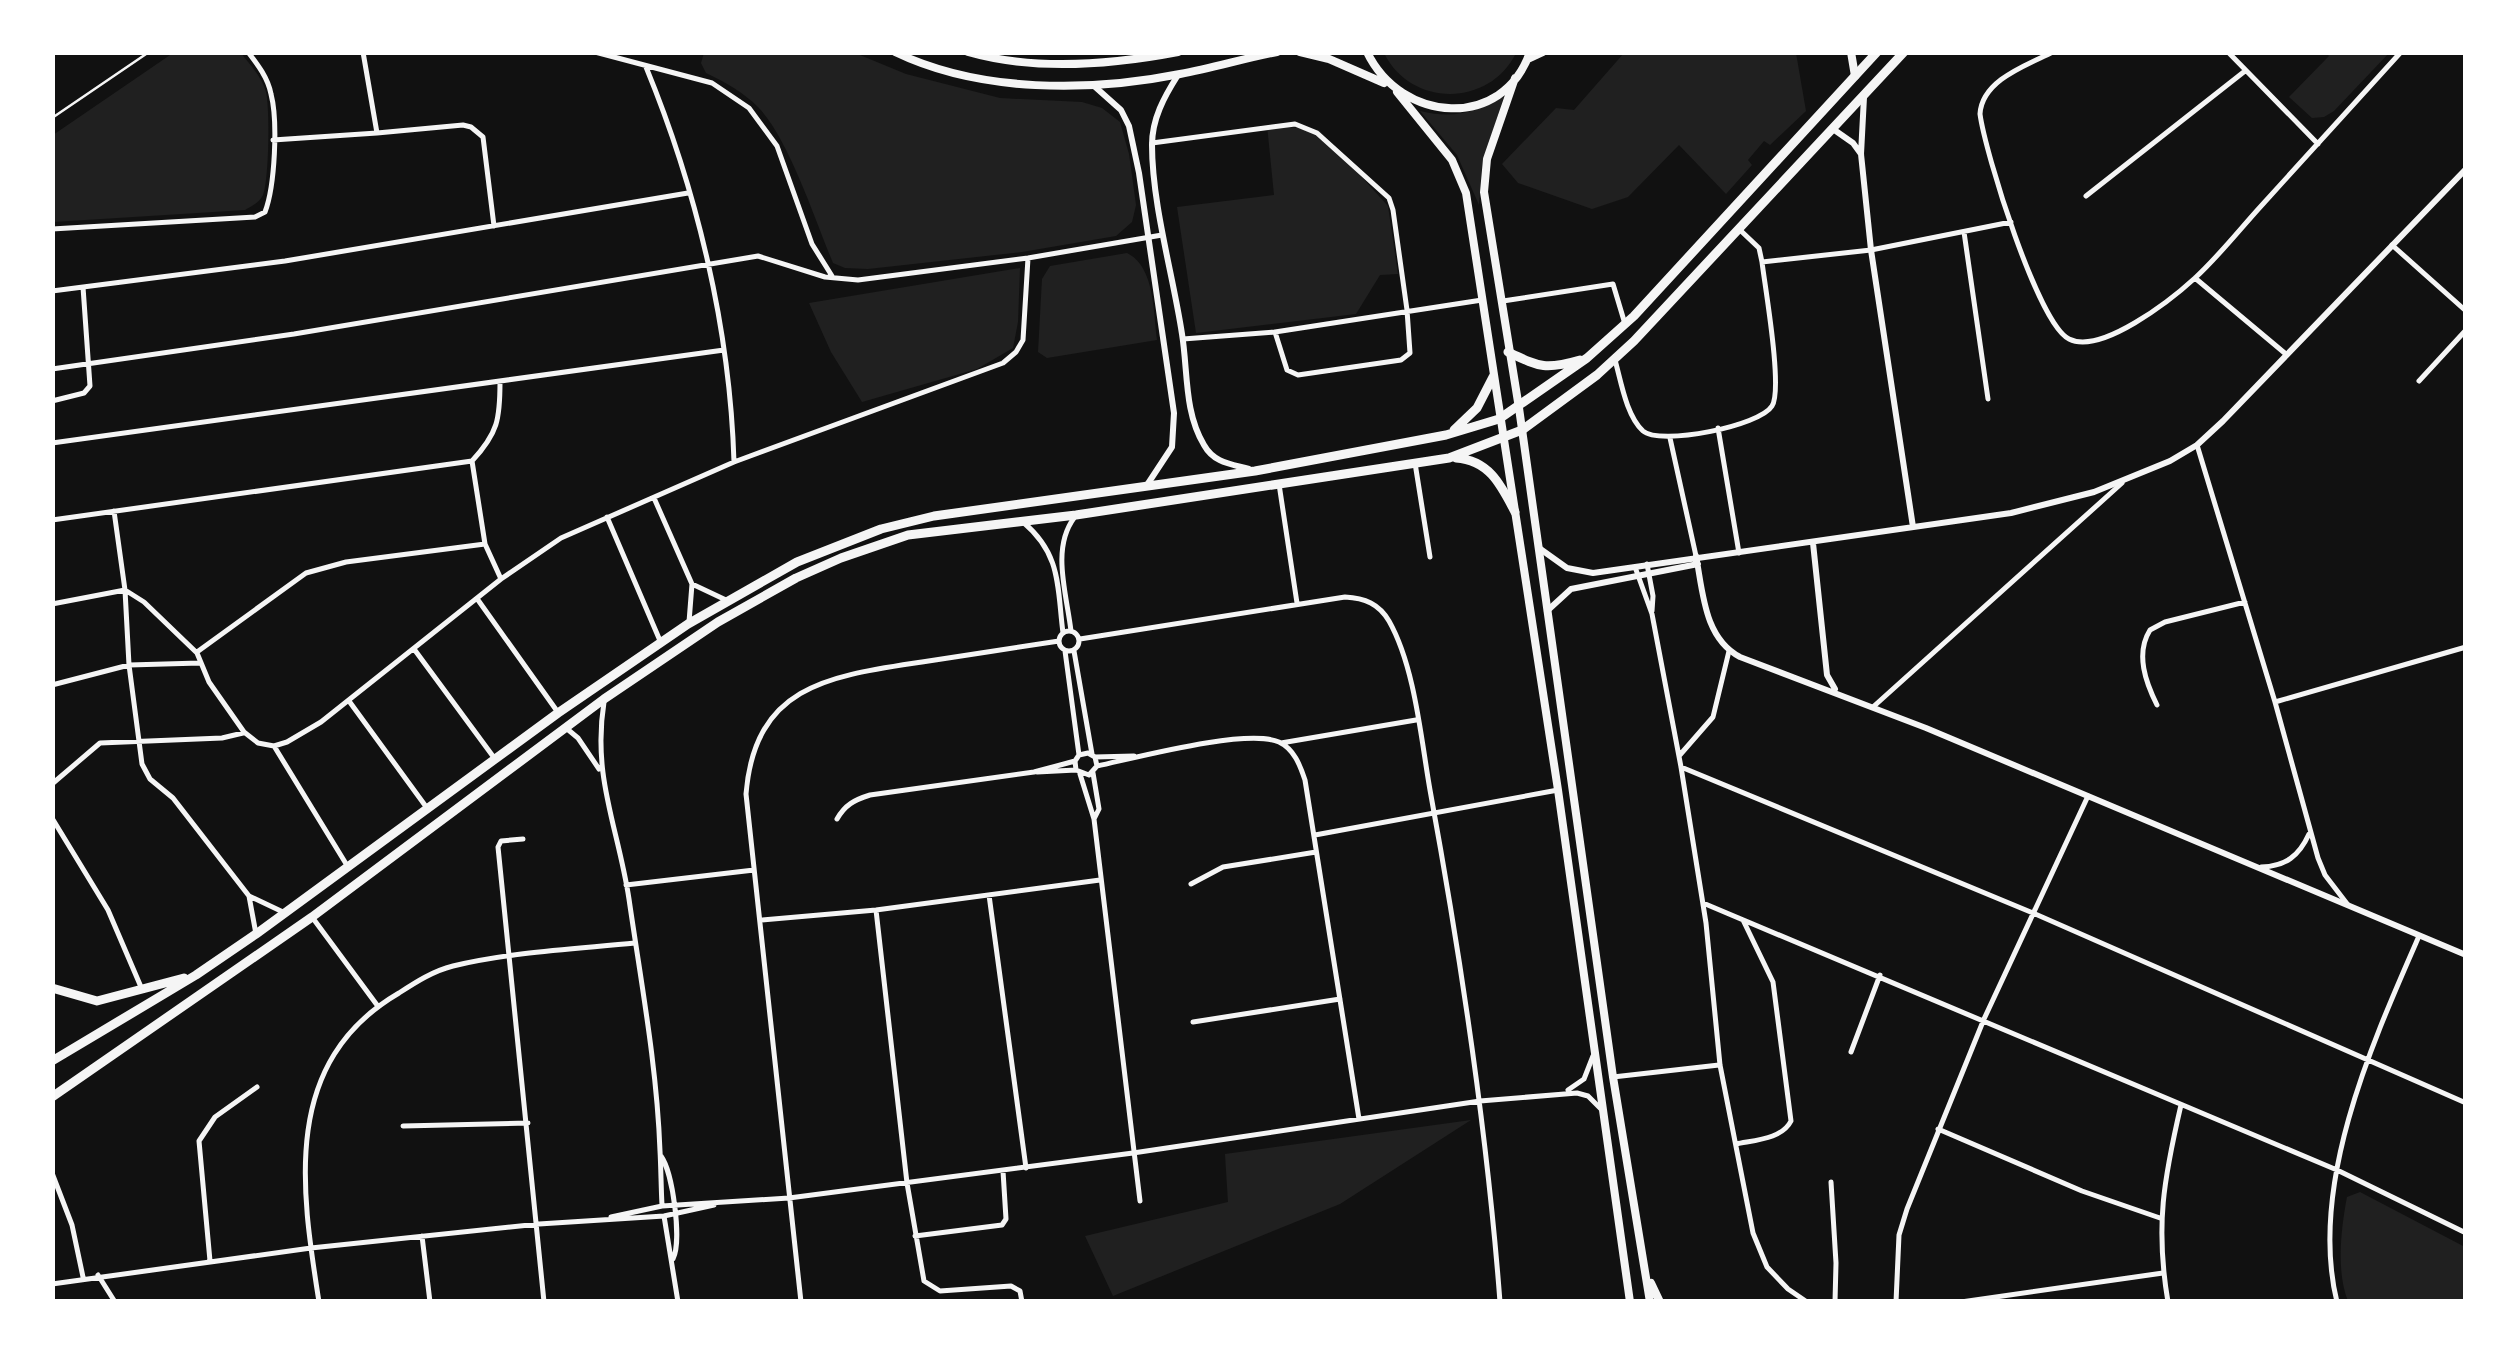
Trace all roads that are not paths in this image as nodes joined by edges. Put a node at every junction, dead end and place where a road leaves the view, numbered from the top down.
1 (149, 52) edge
2 (248, 52) edge
3 (363, 52) edge
4 (595, 52) edge
5 (895, 52) edge
6 (968, 52) edge
7 (1277, 52) edge
8 (1300, 52) edge
9 (1368, 52) edge
10 (1543, 52) edge
11 (1851, 52) edge
12 (1877, 52) edge
13 (1904, 52) edge
14 (2054, 52) edge
15 (2228, 52) edge
16 (2401, 52) edge
17 (1174, 53) edge
18 (1529, 56) edge
19 (646, 67) junction
20 (2245, 71) junction
21 (1178, 75) junction
22 (1856, 76) junction
23 (1516, 78) junction
24 (1388, 84) junction
25 (1093, 85) junction
26 (1397, 92) junction
27 (1864, 97) junction
28 (52, 118) edge
29 (1833, 129) junction
30 (377, 133) junction
31 (273, 140) junction
32 (1152, 143) junction
33 (2318, 144) junction
34 (1861, 154) junction
35 (2466, 169) edge
36 (688, 193) junction
37 (2086, 196) dead end
38 (2011, 222) junction
39 (494, 226) junction
40 (52, 229) edge
41 (1740, 230) junction
42 (1964, 232) junction
43 (1165, 234) junction
44 (1146, 237) junction
45 (2392, 246) junction
46 (1871, 250) junction
47 (1028, 258) junction
48 (1762, 262) junction
49 (708, 264) junction
50 (2195, 278) junction
51 (834, 279) junction
52 (83, 287) junction
53 (52, 291) edge
54 (1483, 300) junction
55 (1500, 302) junction
56 (1407, 310) junction
57 (2466, 311) edge
58 (1625, 324) junction
59 (2466, 330) edge
60 (1275, 332) junction
61 (1183, 339) junction
62 (724, 350) junction
63 (1508, 352) junction
64 (2287, 355) junction
65 (1587, 358) junction
66 (1615, 360) junction
67 (88, 365) junction
68 (52, 369) edge
69 (1493, 377) junction
70 (2419, 381) dead end
71 (500, 382) junction
72 (1988, 399) dead end
73 (52, 401) edge
74 (1520, 408) junction
75 (1500, 419) junction
76 (1718, 428) junction
77 (1522, 430) junction
78 (1446, 435) junction
79 (1503, 438) junction
80 (1670, 438) junction
81 (52, 443) edge
82 (2197, 445) junction
83 (1449, 458) junction
84 (472, 461) junction
85 (734, 462) junction
86 (1415, 463) junction
87 (1255, 471) junction
88 (2122, 483) junction
89 (1279, 484) junction
90 (1146, 486) junction
91 (654, 498) junction
92 (114, 510) junction
93 (1514, 512) junction
94 (1076, 515) junction
95 (606, 518) junction
96 (52, 520) edge
97 (1024, 522) junction
98 (1913, 527) junction
99 (1813, 543) junction
100 (486, 544) junction
101 (1538, 548) junction
102 (1739, 554) junction
103 (1430, 556) dead end
104 (1697, 560) junction
105 (1647, 564) junction
106 (1635, 567) junction
107 (1649, 574) junction
108 (1637, 576) junction
109 (501, 579) junction
110 (692, 584) junction
111 (124, 590) junction
112 (478, 600) junction
113 (726, 600) junction
114 (2245, 602) junction
115 (52, 604) edge
116 (1297, 604) junction
117 (1547, 611) junction
118 (1652, 614) junction
119 (688, 624) junction
120 (1071, 631) junction
121 (1063, 633) junction
122 (1080, 639) junction
123 (1059, 641) junction
124 (661, 642) junction
125 (2466, 647) edge
126 (414, 648) junction
127 (1065, 651) junction
128 (1074, 651) junction
129 (1729, 651) junction
130 (197, 652) junction
131 (200, 663) junction
132 (130, 664) junction
133 (52, 685) edge
134 (1838, 692) junction
135 (604, 699) junction
136 (349, 701) junction
137 (2276, 702) junction
138 (2157, 706) dead end
139 (1872, 707) junction
140 (558, 713) junction
141 (1417, 720) junction
142 (566, 728) junction
143 (244, 732) junction
144 (139, 739) junction
145 (1281, 743) junction
146 (274, 746) junction
147 (1094, 756) junction
148 (1137, 756) junction
149 (1680, 756) junction
150 (1077, 758) junction
151 (492, 763) junction
152 (1097, 766) junction
153 (1682, 767) junction
154 (601, 772) junction
155 (1034, 772) junction
156 (1078, 772) junction
157 (1093, 773) junction
158 (498, 780) junction
159 (466, 782) junction
160 (52, 784) edge
161 (1558, 790) junction
162 (476, 796) junction
163 (2088, 796) junction
164 (428, 810) junction
165 (1434, 814) junction
166 (52, 818) edge
167 (837, 819) dead end
168 (1094, 819) junction
169 (2310, 831) junction
170 (1314, 835) junction
171 (524, 839) dead end
172 (1316, 852) junction
173 (2253, 867) junction
174 (348, 868) junction
175 (754, 870) junction
176 (1100, 880) junction
177 (1191, 884) dead end
178 (626, 885) junction
179 (989, 895) junction
180 (250, 896) junction
181 (1703, 903) junction
182 (2348, 904) junction
183 (876, 910) junction
184 (286, 913) junction
185 (2033, 913) junction
186 (312, 917) junction
187 (1742, 919) junction
188 (760, 920) junction
189 (256, 934) junction
190 (2419, 936) junction
191 (635, 943) junction
192 (2466, 955) edge
193 (508, 956) junction
194 (196, 975) junction
195 (1880, 975) junction
196 (52, 988) edge
197 (142, 991) junction
198 (1340, 998) junction
199 (378, 1005) junction
200 (1984, 1019) junction
201 (1193, 1022) dead end
202 (1851, 1052) dead end
203 (1594, 1053) junction
204 (2367, 1060) junction
205 (52, 1061) edge
206 (1720, 1065) junction
207 (1613, 1076) junction
208 (257, 1087) dead end
209 (1566, 1092) junction
210 (52, 1097) edge
211 (1480, 1101) junction
212 (2466, 1103) edge
213 (2181, 1104) junction
214 (1601, 1109) junction
215 (1359, 1119) junction
216 (528, 1123) junction
217 (404, 1126) dead end
218 (1938, 1129) junction
219 (1736, 1144) junction
220 (1133, 1153) junction
221 (661, 1156) junction
222 (1026, 1168) junction
223 (2338, 1170) junction
224 (1003, 1171) junction
225 (52, 1173) edge
226 (1831, 1182) dead end
227 (907, 1183) junction
228 (788, 1198) junction
229 (1140, 1201) dead end
230 (718, 1203) junction
231 (674, 1204) junction
232 (662, 1206) junction
233 (674, 1214) junction
234 (664, 1216) junction
235 (611, 1217) junction
236 (2160, 1218) junction
237 (539, 1224) junction
238 (2466, 1234) edge
239 (422, 1236) junction
240 (915, 1236) junction
241 (311, 1248) junction
242 (210, 1261) junction
243 (672, 1261) junction
244 (2163, 1273) junction
245 (1647, 1275) junction
246 (98, 1276) junction
247 (83, 1277) junction
248 (52, 1284) edge
249 (1630, 1301) edge
250 (115, 1302) edge
251 (320, 1302) edge
252 (430, 1302) edge
253 (544, 1302) edge
254 (678, 1302) edge
255 (802, 1302) edge
256 (1022, 1302) edge
257 (1500, 1302) edge
258 (1650, 1302) edge
259 (1660, 1302) edge
260 (1808, 1302) edge
261 (1835, 1302) edge
262 (1896, 1302) edge
263 (1960, 1302) edge
264 (2168, 1302) edge
265 (2336, 1302) edge

1 - 28 lane
2 - 31 street
3 - 30 street
4 - 19 street
5 - 25 main road
6 - 17 main road
7 - 21 main road
8 - 24 main road
9 - 24 main road
10 - 18 main road
11 - 22 main road
12 - 22 highway
13 - 27 highway
14 - 38 street
15 - 20 street
16 - 33 street
18 - 23 main road
19 - 36 street
19 - 51 street
20 - 33 street
20 - 37 street
21 - 25 main road
21 - 32 street
22 - 58 highway
23 - 26 main road
23 - 55 main road
24 - 26 main road
25 - 44 street
26 - 54 main road
27 - 29 highway
27 - 34 street
29 - 34 street
29 - 41 highway
30 - 31 street
30 - 39 street
31 - 40 street
32 - 43 street
32 - 56 street
33 - 50 street
34 - 46 street
35 - 45 street
36 - 39 street
36 - 49 street
38 - 42 street
38 - 50 street
39 - 52 street
41 - 48 street
41 - 66 highway
42 - 46 street
42 - 72 street
43 - 44 street
43 - 61 street
44 - 47 street
44 - 90 street
45 - 57 street
45 - 64 street
46 - 48 street
46 - 98 street
47 - 51 street
47 - 85 street
48 - 76 street
49 - 51 street
49 - 62 street
49 - 67 street
50 - 64 street
52 - 53 street
52 - 67 street
54 - 56 street
54 - 69 main road
55 - 58 street
55 - 63 main road
56 - 60 street
56 - 60 street
58 - 65 highway
59 - 70 street
60 - 61 street
61 - 87 street
62 - 71 street
62 - 85 street
63 - 65 highway
63 - 74 main road
64 - 82 street
65 - 74 highway
66 - 77 highway
66 - 80 street
67 - 68 street
67 - 73 street
69 - 75 main road
69 - 78 highway
71 - 81 street
71 - 84 street
74 - 75 highway
74 - 77 main road
75 - 78 highway
75 - 79 main road
76 - 80 street
76 - 102 street
77 - 79 highway
77 - 101 main road
78 - 87 highway
79 - 83 highway
79 - 93 main road
80 - 104 street
82 - 88 street
82 - 114 street
83 - 86 highway
83 - 93 highway
84 - 92 street
84 - 100 street
85 - 91 street
86 - 89 highway
86 - 103 street
87 - 90 highway
88 - 98 street
88 - 139 street
89 - 94 highway
89 - 116 street
90 - 113 highway
91 - 95 street
91 - 110 street
92 - 96 street
92 - 111 street
93 - 161 main road
94 - 97 highway
94 - 120 street
95 - 109 street
95 - 124 street
97 - 121 street
97 - 135 highway
98 - 99 street
99 - 102 street
99 - 134 street
100 - 109 street
100 - 130 street
101 - 106 street
101 - 117 main road
102 - 104 street
104 - 105 street
104 - 107 street
104 - 129 street
105 - 106 street
105 - 107 street
106 - 108 street
107 - 108 street
107 - 118 street
108 - 117 street
108 - 118 street
109 - 112 street
110 - 113 street
110 - 119 street
111 - 115 street
111 - 130 street
111 - 132 street
112 - 126 street
112 - 140 street
113 - 119 highway
114 - 137 street
114 - 138 street
116 - 122 street
116 - 141 street
117 - 207 main road
118 - 149 street
119 - 124 highway
120 - 121 street
120 - 122 street
121 - 123 street
122 - 128 street
123 - 127 street
123 - 175 street
124 - 140 highway
125 - 137 street
126 - 136 street
126 - 151 street
127 - 128 street
127 - 150 street
128 - 147 street
129 - 134 street
129 - 149 street
130 - 131 street
131 - 132 street
131 - 143 street
132 - 133 street
132 - 144 street
134 - 139 street
135 - 142 highway
135 - 154 street
136 - 146 street
136 - 164 street
137 - 169 street
139 - 163 street
140 - 151 highway
141 - 145 street
141 - 165 street
142 - 154 street
142 - 158 highway
143 - 144 street
143 - 146 street
144 - 160 street
144 - 180 street
145 - 148 street
145 - 170 street
146 - 174 street
147 - 148 street
147 - 150 street
147 - 152 street
148 - 152 street
149 - 153 street
150 - 155 street
150 - 156 street
151 - 158 highway
151 - 159 highway
152 - 157 street
153 - 181 street
153 - 185 street
154 - 178 street
155 - 156 street
155 - 167 street
156 - 157 street
156 - 168 street
157 - 168 street
158 - 162 highway
159 - 162 highway
159 - 164 highway
161 - 165 street
161 - 203 main road
162 - 186 highway
163 - 173 street
163 - 185 street
164 - 174 highway
165 - 170 street
165 - 211 street
166 - 197 street
168 - 176 street
169 - 173 street
169 - 182 street
170 - 172 street
171 - 193 street
172 - 177 street
172 - 198 street
173 - 182 street
174 - 184 highway
175 - 178 street
175 - 188 street
176 - 179 street
176 - 220 street
178 - 191 street
179 - 183 street
179 - 222 street
180 - 184 street
180 - 189 street
181 - 187 street
181 - 206 street
182 - 190 street
183 - 188 street
183 - 227 street
184 - 189 highway
185 - 200 street
185 - 204 street
186 - 199 street
186 - 210 highway
187 - 195 street
187 - 219 street
188 - 228 street
189 - 194 highway
190 - 192 street
190 - 204 street
191 - 193 street
191 - 221 street
193 - 199 street
193 - 216 street
194 - 197 highway
194 - 205 highway
195 - 200 street
195 - 202 street
196 - 197 highway
198 - 201 street
198 - 215 street
199 - 241 street
200 - 213 street
200 - 218 street
203 - 209 street
203 - 214 main road
204 - 212 street
204 - 223 street
206 - 207 street
206 - 219 street
207 - 245 main road
208 - 242 street
209 - 211 street
209 - 214 street
211 - 215 street
211 - 257 street
213 - 223 street
213 - 236 street
214 - 249 main road
215 - 220 street
216 - 217 street
216 - 237 street
218 - 236 street
218 - 262 street
219 - 260 street
220 - 222 street
220 - 229 street
221 - 231 street
221 - 232 street
222 - 224 street
223 - 238 street
223 - 265 street
224 - 227 street
224 - 240 street
225 - 247 street
226 - 261 street
227 - 228 street
227 - 240 street
228 - 230 street
228 - 255 street
230 - 231 street
230 - 233 street
231 - 232 street
231 - 233 street
232 - 234 street
232 - 235 street
233 - 234 street
233 - 243 street
234 - 235 street
234 - 243 street
235 - 237 street
236 - 244 street
237 - 239 street
237 - 253 street
239 - 241 street
239 - 252 street
240 - 256 street
241 - 242 street
241 - 251 street
242 - 246 street
243 - 254 street
244 - 263 street
244 - 264 street
245 - 258 main road
245 - 259 main road
246 - 247 street
246 - 250 street
247 - 248 street

